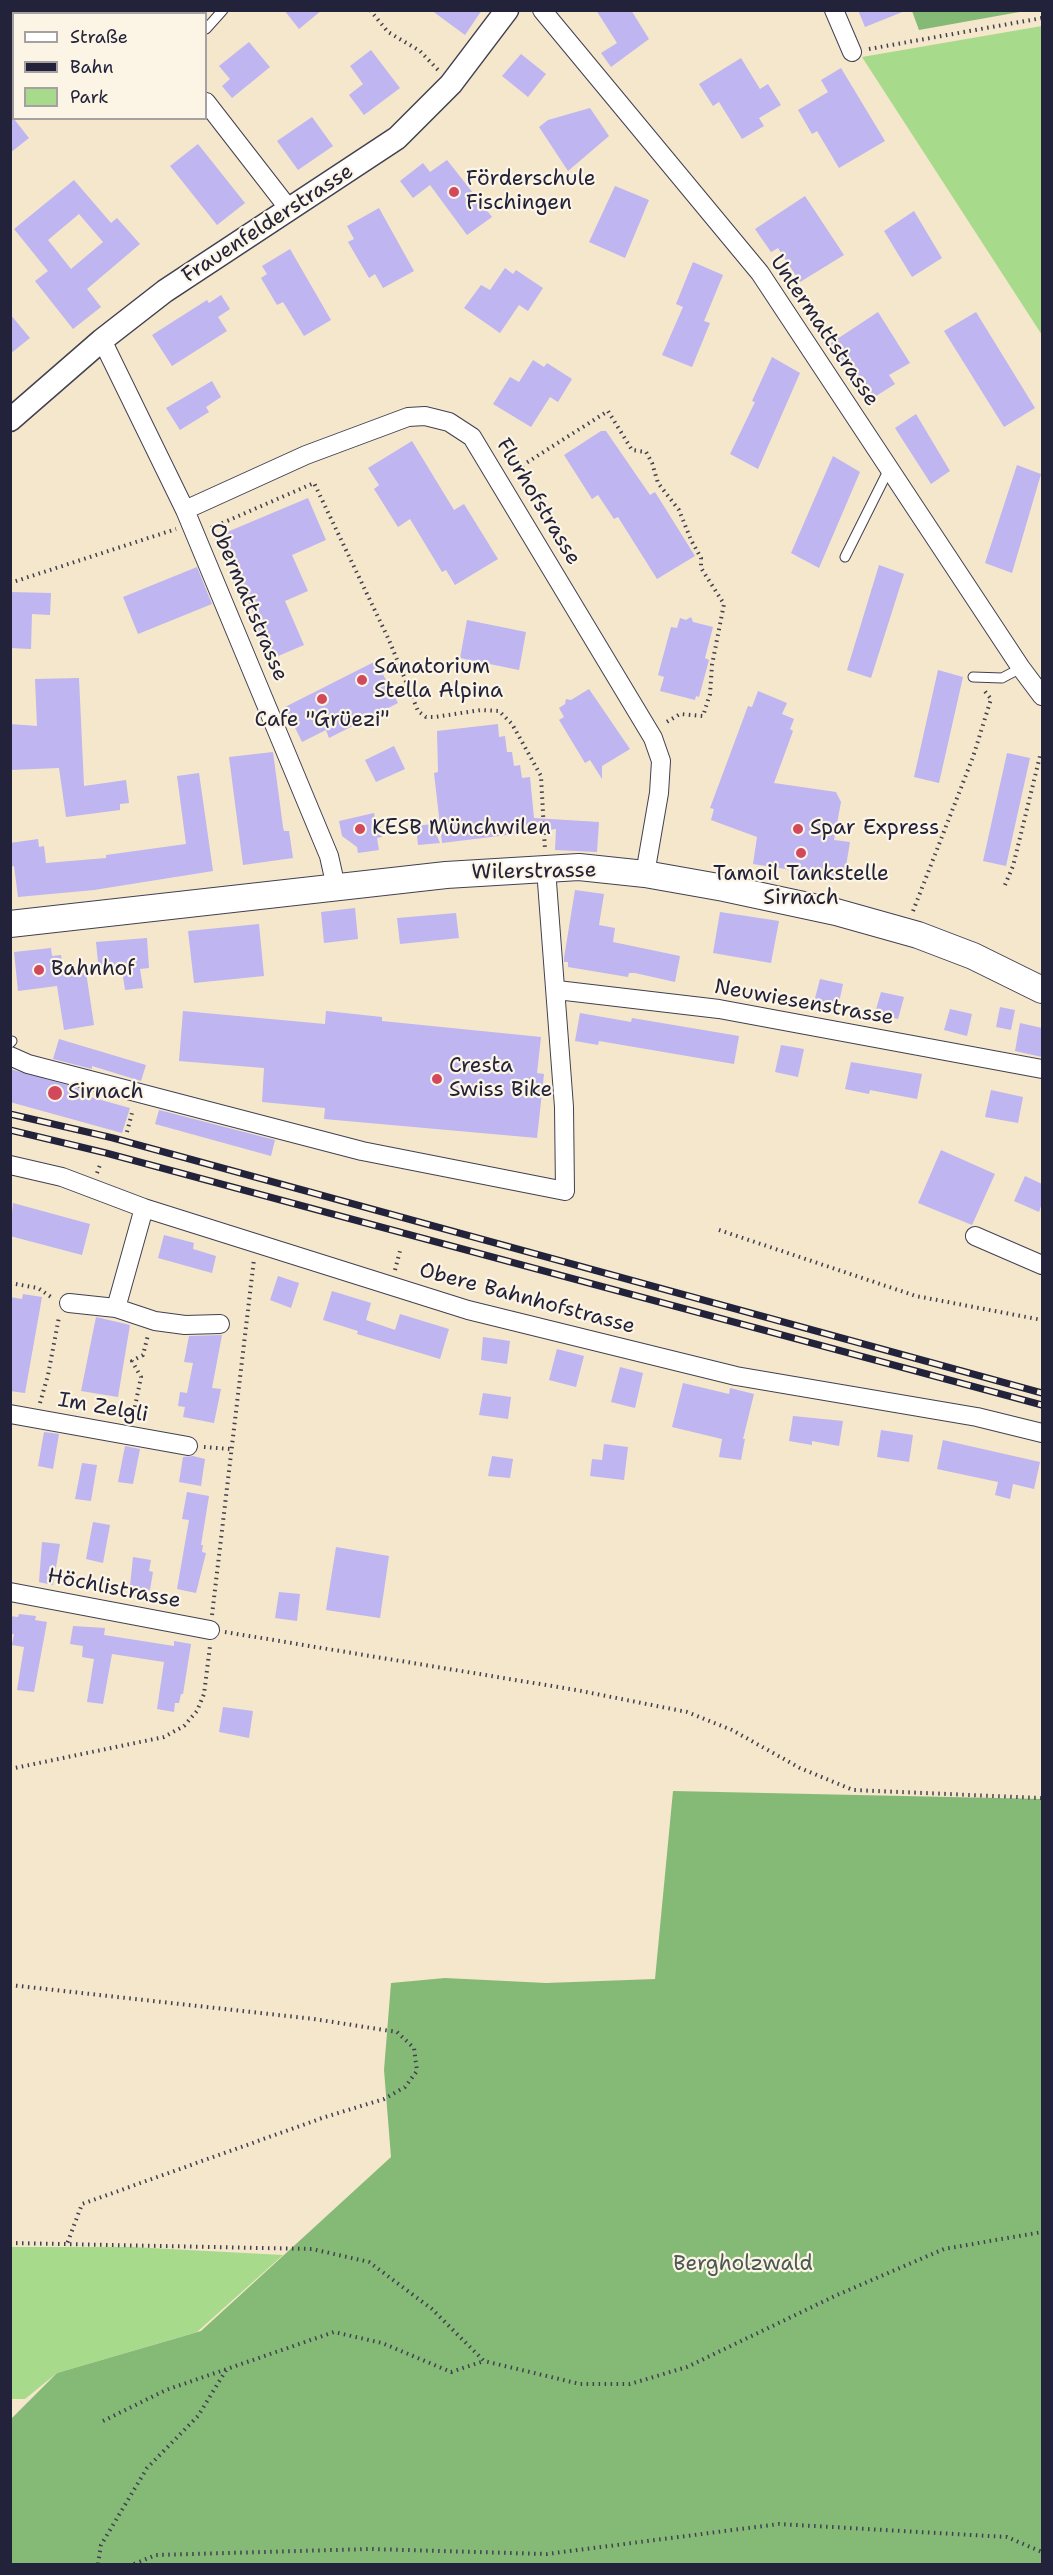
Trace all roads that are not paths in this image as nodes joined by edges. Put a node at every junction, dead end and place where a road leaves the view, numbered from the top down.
1 (223, 10) edge
2 (507, 10) edge
3 (542, 10) edge
4 (834, 10) edge
5 (207, 28) edge
6 (852, 52) road end
7 (207, 103) edge
8 (289, 209) junction
9 (102, 340) junction
10 (10, 420) edge
11 (889, 469) junction
12 (191, 523) junction
13 (845, 557) dead end
14 (1021, 668) junction
15 (974, 677) road end
16 (1042, 696) edge
17 (546, 869) junction
18 (645, 874) junction
19 (336, 887) junction
20 (10, 924) edge
21 (557, 990) junction
22 (1042, 990) edge
23 (11, 1046) edge
24 (1042, 1069) edge
25 (10, 1165) edge
26 (144, 1208) junction
27 (975, 1236) dead end
28 (1042, 1265) edge
29 (66, 1302) road end
30 (116, 1308) junction
31 (220, 1324) dead end
32 (10, 1414) edge
33 (1042, 1433) edge
34 (188, 1446) road end
35 (10, 1592) edge
36 (210, 1636) road end

1 - 5 lane
2 - 8 street, Frauenfelderstrasse
3 - 11 street, Untermattstrasse
4 - 6 street
7 - 8 street
8 - 9 street, Frauenfelderstrasse
9 - 10 street, Frauenfelderstrasse
9 - 12 street, Obermattstrasse
11 - 13 lane
11 - 14 street, Untermattstrasse
12 - 18 street, Flurhofstrasse
12 - 19 street, Obermattstrasse
14 - 15 lane
14 - 16 street, Untermattstrasse
17 - 18 main road, Wilerstrasse
17 - 19 main road, Wilerstrasse
17 - 21 street
18 - 22 main road, Wilerstrasse
19 - 20 main road, Wilerstrasse
21 - 23 street
21 - 24 street, Neuwiesenstrasse
25 - 26 street, Obere Bahnhofstrasse
26 - 30 street
26 - 33 street, Obere Bahnhofstrasse
27 - 28 street
29 - 30 street
30 - 31 street
32 - 34 street, Im Zelgli
35 - 36 street, Höchlistrasse

